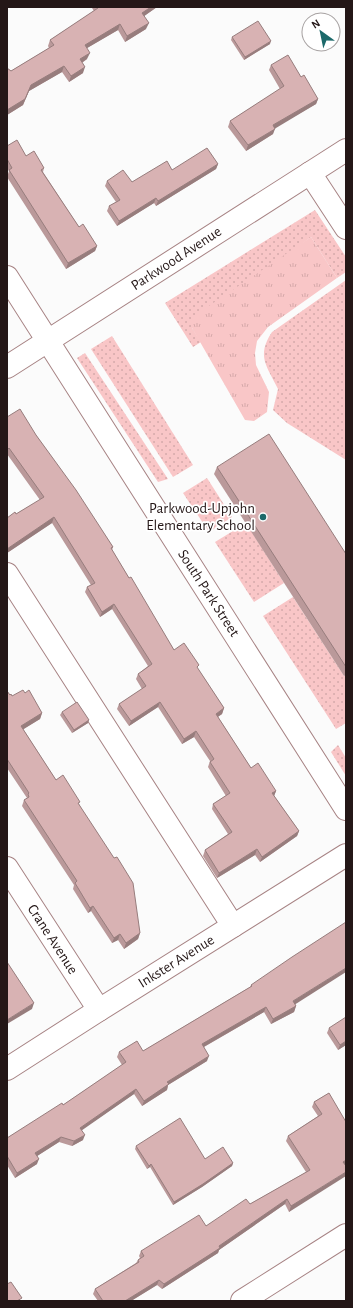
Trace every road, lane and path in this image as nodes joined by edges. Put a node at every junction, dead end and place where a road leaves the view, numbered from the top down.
1 (346, 150) edge
2 (310, 173) junction
3 (346, 228) edge
4 (7, 277) edge
5 (48, 341) junction
6 (7, 367) edge
7 (7, 574) edge
8 (346, 809) edge
9 (346, 855) edge
10 (7, 868) edge
11 (233, 926) junction
12 (99, 1010) junction
13 (7, 1069) edge
14 (346, 1235) edge
15 (242, 1301) edge

1 - 2 street, Parkwood Avenue
2 - 3 street
2 - 5 street, Parkwood Avenue
4 - 5 street, South Park Street
5 - 6 street, Parkwood Avenue
5 - 8 street, South Park Street
7 - 11 street
9 - 11 street, Inkster Avenue
10 - 12 street, Crane Avenue
11 - 12 street, Inkster Avenue
12 - 13 street, Inkster Avenue
14 - 15 street

